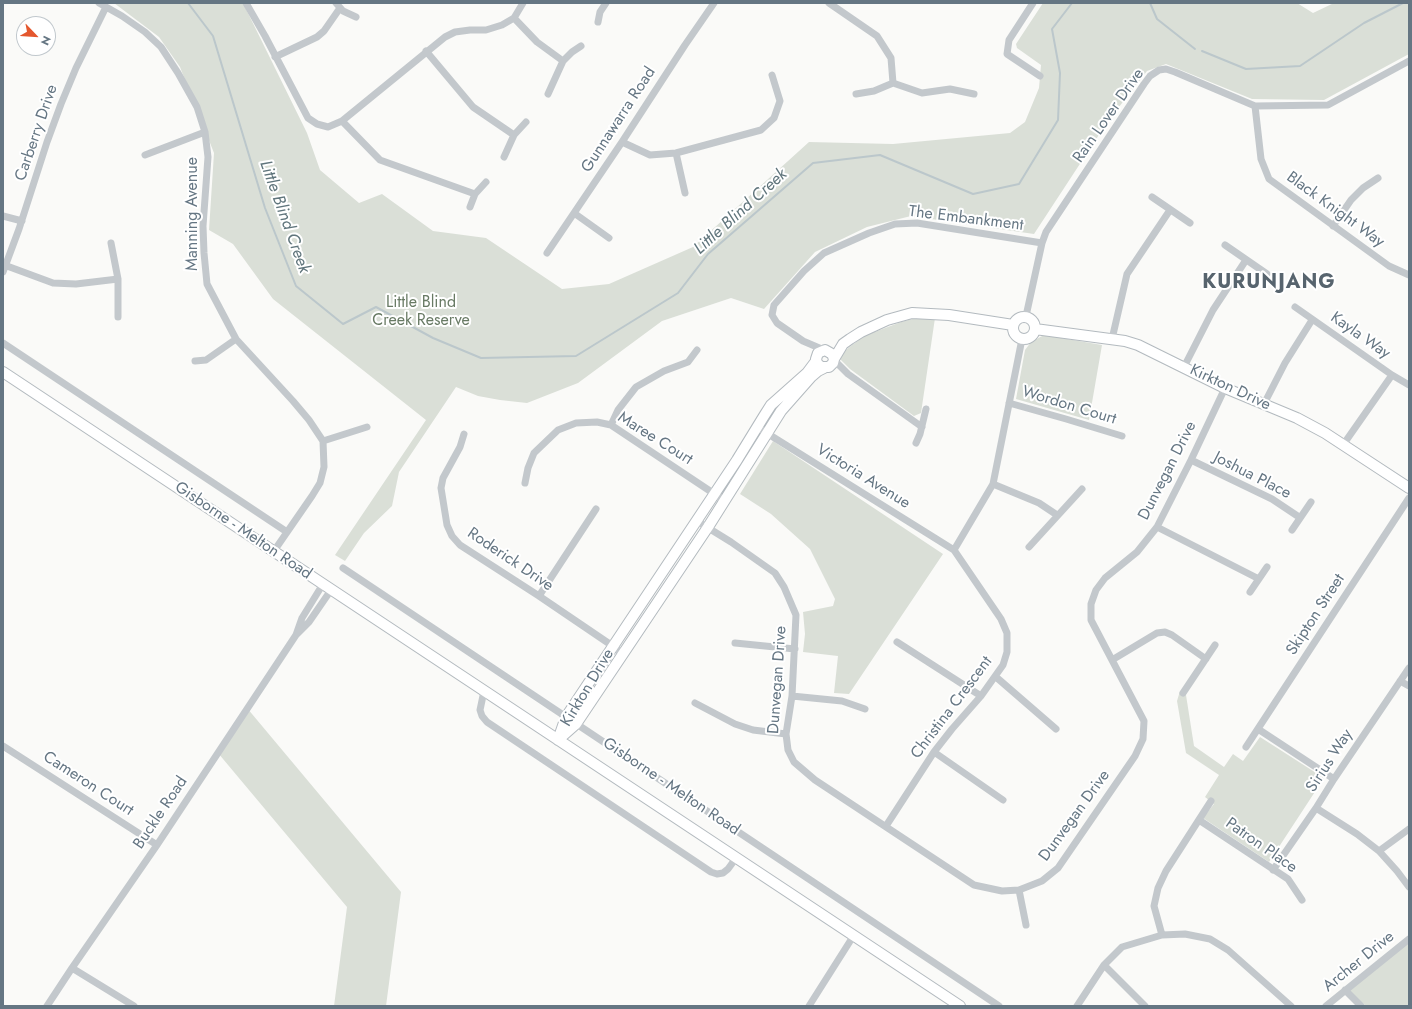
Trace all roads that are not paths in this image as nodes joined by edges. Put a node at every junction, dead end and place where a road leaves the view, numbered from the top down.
1 (99, 3) edge
2 (246, 3) edge
3 (523, 3) edge
4 (606, 3) edge
5 (714, 3) edge
6 (829, 3) edge
7 (1033, 3) edge
8 (338, 6) edge
9 (106, 7) junction
10 (356, 17) dead end
11 (514, 18) junction
12 (598, 22) dead end
13 (581, 46) dead end
14 (426, 51) junction
15 (275, 57) junction
16 (563, 61) junction
17 (1409, 61) edge
18 (772, 75) dead end
19 (1040, 76) dead end
20 (893, 83) junction
21 (548, 94) dead end
22 (856, 94) dead end
23 (974, 94) dead end
24 (1255, 106) junction
25 (342, 122) junction
26 (526, 122) dead end
27 (205, 132) junction
28 (514, 135) junction
29 (622, 142) junction
30 (676, 153) junction
31 (145, 155) dead end
32 (504, 157) dead end
33 (1378, 178) dead end
34 (486, 182) dead end
35 (685, 193) dead end
36 (475, 194) junction
37 (1152, 197) dead end
38 (470, 207) dead end
39 (1170, 210) junction
40 (574, 213) junction
41 (3, 216) edge
42 (22, 221) junction
43 (1190, 223) dead end
44 (1333, 226) junction
45 (609, 238) dead end
46 (111, 243) dead end
47 (1042, 243) junction
48 (1225, 245) dead end
49 (547, 253) dead end
50 (1246, 260) junction
51 (5, 269) edge
52 (1267, 274) dead end
53 (1409, 275) edge
54 (118, 279) junction
55 (1295, 307) dead end
56 (1026, 316) junction
57 (118, 317) dead end
58 (1312, 320) junction
59 (1013, 325) junction
60 (1035, 329) junction
61 (236, 339) junction
62 (1022, 339) junction
63 (1112, 339) junction
64 (803, 342) junction
65 (3, 343) edge
66 (843, 344) junction
67 (697, 350) dead end
68 (824, 350) junction
69 (816, 360) junction
70 (195, 361) dead end
71 (830, 364) junction
72 (1184, 367) junction
73 (3, 372) edge
74 (848, 374) junction
75 (1392, 375) junction
76 (1409, 385) edge
77 (1225, 388) junction
78 (1009, 403) junction
79 (1264, 404) junction
80 (926, 409) dead end
81 (611, 425) junction
82 (367, 427) dead end
83 (757, 427) junction
84 (922, 427) junction
85 (464, 434) dead end
86 (767, 434) junction
87 (1122, 436) dead end
88 (322, 441) junction
89 (916, 444) dead end
90 (1344, 445) junction
91 (1191, 460) junction
92 (525, 483) dead end
93 (993, 484) junction
94 (1409, 488) edge
95 (1082, 489) dead end
96 (714, 494) junction
97 (1409, 498) edge
98 (725, 501) junction
99 (1311, 502) dead end
100 (596, 509) dead end
101 (1057, 515) junction
102 (1299, 517) junction
103 (697, 521) junction
104 (708, 527) junction
105 (1157, 527) junction
106 (1292, 530) dead end
107 (287, 532) junction
108 (1029, 547) dead end
109 (954, 550) junction
110 (274, 552) junction
111 (1267, 567) dead end
112 (343, 568) dead end
113 (1259, 579) junction
114 (327, 587) junction
115 (1250, 592) dead end
116 (539, 596) junction
117 (897, 642) dead end
118 (735, 643) dead end
119 (1215, 645) dead end
120 (612, 647) junction
121 (795, 649) junction
122 (623, 653) junction
123 (1206, 659) junction
124 (1112, 660) junction
125 (1409, 668) edge
126 (996, 677) junction
127 (1400, 682) junction
128 (1409, 686) edge
129 (484, 691) junction
130 (1183, 692) dead end
131 (792, 696) junction
132 (981, 696) junction
133 (694, 703) dead end
134 (865, 709) dead end
135 (566, 717) junction
136 (576, 724) junction
137 (1258, 728) junction
138 (1056, 729) dead end
139 (786, 734) junction
140 (558, 740) junction
141 (3, 746) edge
142 (1246, 747) dead end
143 (934, 752) junction
144 (1334, 779) junction
145 (1003, 800) dead end
146 (1211, 801) dead end
147 (1316, 808) junction
148 (1198, 820) junction
149 (886, 826) junction
150 (1409, 829) edge
151 (157, 845) junction
152 (1379, 851) junction
153 (736, 858) junction
154 (1273, 870) junction
155 (1409, 887) edge
156 (1019, 890) junction
157 (1302, 900) dead end
158 (1026, 925) dead end
159 (854, 935) junction
160 (1162, 935) junction
161 (1409, 939) edge
162 (1104, 965) junction
163 (72, 968) junction
164 (1345, 990) junction
165 (47, 1006) edge
166 (134, 1006) edge
167 (809, 1006) edge
168 (960, 1006) edge
169 (999, 1006) edge
170 (1077, 1006) edge
171 (1145, 1006) edge
172 (1291, 1006) edge
173 (1326, 1006) edge
174 (1361, 1006) edge

1 - 9 street, Manning Avenue
2 - 15 street
3 - 11 street
4 - 12 street
5 - 29 street, Gunnawarra Road
6 - 20 street
7 - 19 street
8 - 10 street
8 - 15 street
9 - 27 street, Manning Avenue
9 - 42 street, Carberry Drive
11 - 14 street
11 - 16 street
13 - 16 street
14 - 25 street
14 - 28 street
15 - 25 street
16 - 21 street
17 - 24 street, Rain Lover Drive
18 - 30 street
20 - 22 street
20 - 23 street
24 - 44 street, Black Knight Way
24 - 47 street, Rain Lover Drive
25 - 36 street
26 - 28 street
27 - 31 street
27 - 61 street, Manning Avenue
28 - 32 street
29 - 30 street
29 - 40 street, Gunnawarra Road
30 - 35 street
33 - 44 street
34 - 36 street
36 - 38 street
37 - 39 street
39 - 43 street
39 - 63 street
40 - 45 street
40 - 49 street, Gunnawarra Road
41 - 42 street
42 - 51 street, Carberry Drive
44 - 53 street, Black Knight Way
46 - 54 street
47 - 56 street
47 - 64 street, The Embankment
48 - 50 street
50 - 52 street
50 - 72 street
51 - 54 street
54 - 57 street
55 - 58 street, Kayla Way
56 - 59 street
56 - 60 street
58 - 75 street, Kayla Way
58 - 79 street, Kayla Way
59 - 62 street
59 - 66 street, Kirkton Drive
60 - 62 street
60 - 63 street, Kirkton Drive
61 - 70 street
61 - 88 street, Manning Avenue
62 - 78 street
63 - 72 street, Kirkton Drive
64 - 68 street, The Embankment
64 - 69 street, The Embankment
65 - 107 street, Gisborne - Melton Road
66 - 68 street, Kirkton Drive
66 - 71 street, Kirkton Drive
67 - 81 street
68 - 69 street
68 - 71 street
69 - 71 street
69 - 83 street, Kirkton Drive
71 - 74 street
71 - 74 street
71 - 86 street, Kirkton Drive
72 - 77 street, Kirkton Drive
73 - 110 street, Gisborne - Melton Road
74 - 84 street
75 - 76 street, Kayla Way
75 - 90 street, Kayla Way
77 - 79 street, Kirkton Drive
77 - 91 street, Dunvegan Drive
78 - 87 street, Wordon Court
78 - 93 street
79 - 90 street, Kirkton Drive
80 - 84 street
81 - 92 street, Maree Court
81 - 96 street, Maree Court
82 - 88 street
83 - 86 street, Victoria Avenue
83 - 96 street, Kirkton Drive
84 - 89 street
85 - 116 street, Roderick Drive
86 - 98 street, Kirkton Drive
86 - 109 street, Victoria Avenue
88 - 107 street, Manning Avenue
90 - 94 street, Kirkton Drive
91 - 102 street, Joshua Place
91 - 105 street, Dunvegan Drive
93 - 101 street
93 - 109 street
95 - 101 street
96 - 98 street, Maree Court
96 - 103 street, Kirkton Drive
97 - 137 street, Skipton Street
98 - 104 street, Kirkton Drive
99 - 102 street, Joshua Place
100 - 116 street
101 - 108 street
102 - 106 street, Joshua Place
103 - 104 street, Dunvegan Drive
103 - 120 street, Kirkton Drive
104 - 121 street, Dunvegan Drive
104 - 122 street, Kirkton Drive
105 - 113 street
105 - 124 street, Dunvegan Drive
107 - 110 street, Manning Avenue
109 - 126 street, Christina Crescent
110 - 114 street, Gisborne - Melton Road
111 - 113 street
112 - 135 street, Gisborne - Melton Road
113 - 115 street
114 - 129 street, Gisborne - Melton Road
114 - 151 street, Buckle Road
116 - 120 street, Roderick Drive
117 - 132 street
118 - 121 street
119 - 123 street
120 - 122 street, Roderick Drive
120 - 135 street, Kirkton Drive
121 - 131 street, Dunvegan Drive
122 - 136 street, Kirkton Drive
123 - 124 street
123 - 130 street
124 - 156 street, Dunvegan Drive
125 - 127 street, Sirius Way
126 - 132 street, Christina Crescent
126 - 138 street
127 - 128 street
127 - 144 street, Sirius Way
129 - 140 street, Gisborne - Melton Road
129 - 153 street, Gisborne - Melton Road
131 - 134 street
131 - 139 street, Dunvegan Drive
132 - 143 street, Christina Crescent
133 - 139 street
135 - 136 street, Gisborne - Melton Road
135 - 140 street, Kirkton Drive
136 - 140 street, Kirkton Drive
136 - 169 street, Gisborne - Melton Road
137 - 142 street, Skipton Street
137 - 144 street
139 - 149 street, Dunvegan Drive
140 - 153 street, Gisborne - Melton Road
141 - 151 street, Cameron Court
143 - 145 street
143 - 149 street, Christina Crescent
144 - 147 street, Sirius Way
146 - 148 street
147 - 152 street
147 - 154 street, Sirius Way
148 - 154 street, Patron Place
148 - 160 street
149 - 156 street, Dunvegan Drive
150 - 152 street
151 - 163 street, Buckle Road
152 - 155 street
153 - 159 street, Gisborne - Melton Road
154 - 157 street, Patron Place
156 - 158 street
159 - 167 street
159 - 168 street, Gisborne - Melton Road
160 - 162 street
160 - 172 street
161 - 164 street, Archer Drive
162 - 170 street
162 - 171 street
163 - 165 street, Buckle Road
163 - 166 street
164 - 173 street, Archer Drive
164 - 174 street

